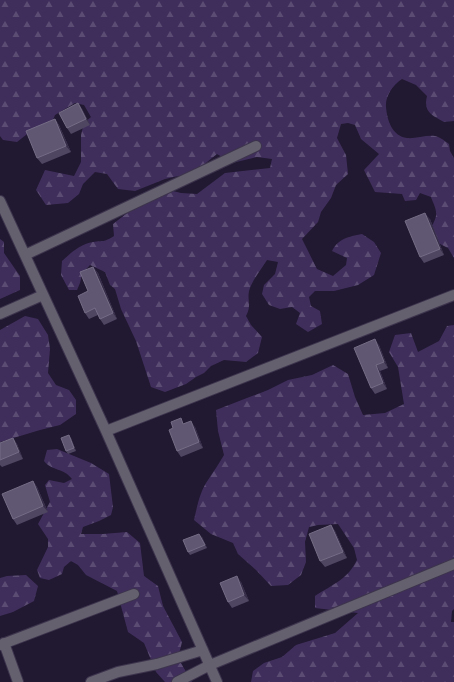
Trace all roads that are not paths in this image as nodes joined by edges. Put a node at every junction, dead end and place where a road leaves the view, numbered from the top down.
1 (256, 146) dead end
2 (0, 201) edge
3 (25, 255) junction
4 (43, 295) junction
5 (454, 295) edge
6 (0, 314) edge
7 (106, 431) junction
8 (454, 564) edge
9 (134, 594) dead end
10 (2, 644) edge
11 (203, 650) junction
12 (210, 666) junction
13 (18, 682) edge
14 (91, 682) edge
15 (177, 682) edge
16 (217, 682) edge

1 - 3 street
2 - 3 street
3 - 4 street
4 - 6 street
4 - 7 street
5 - 7 street
7 - 11 street
8 - 12 street
9 - 10 street
10 - 13 street
11 - 12 street
11 - 14 street
12 - 15 street
12 - 16 street

